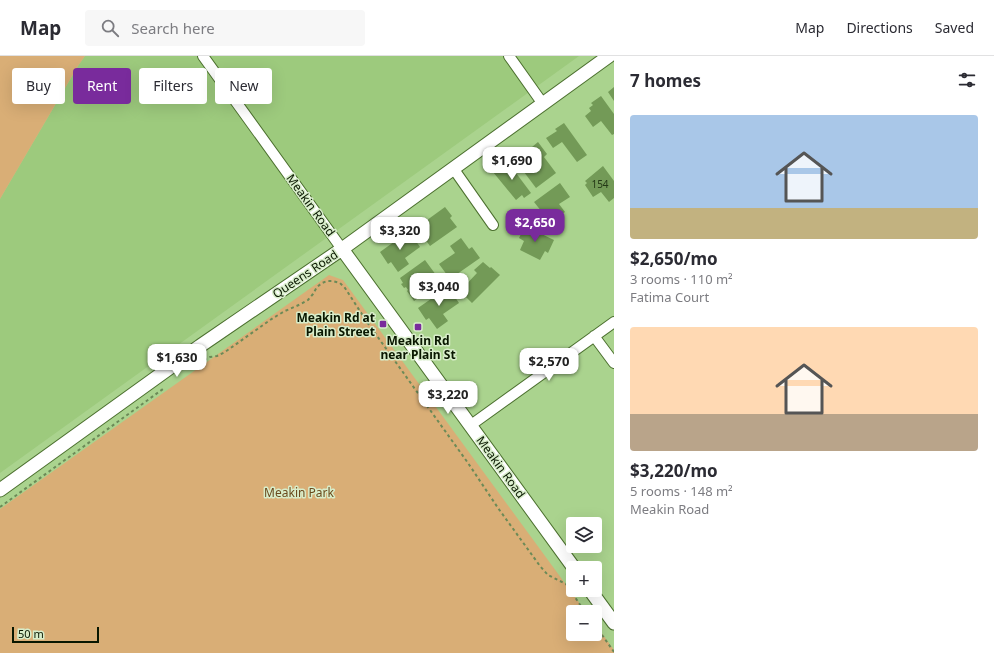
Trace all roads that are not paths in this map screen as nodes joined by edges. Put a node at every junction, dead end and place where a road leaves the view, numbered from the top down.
1 (203, 56) edge
2 (509, 56) edge
3 (609, 56) edge
4 (543, 104) junction
5 (453, 168) junction
6 (493, 225) dead end
7 (342, 249) junction
8 (614, 322) edge
9 (594, 336) junction
10 (614, 363) edge
11 (471, 425) junction
12 (0, 490) edge
13 (569, 561) edge
14 (595, 597) edge
15 (614, 623) edge

1 - 7 street, Meakin Road
2 - 4 street
3 - 4 street, Queens Road
4 - 5 street, Queens Road
5 - 6 street
5 - 7 street, Queens Road
7 - 11 street, Meakin Road
7 - 12 street, Queens Road
8 - 9 street
9 - 10 street
9 - 11 street
11 - 13 street, Meakin Road
14 - 15 street

